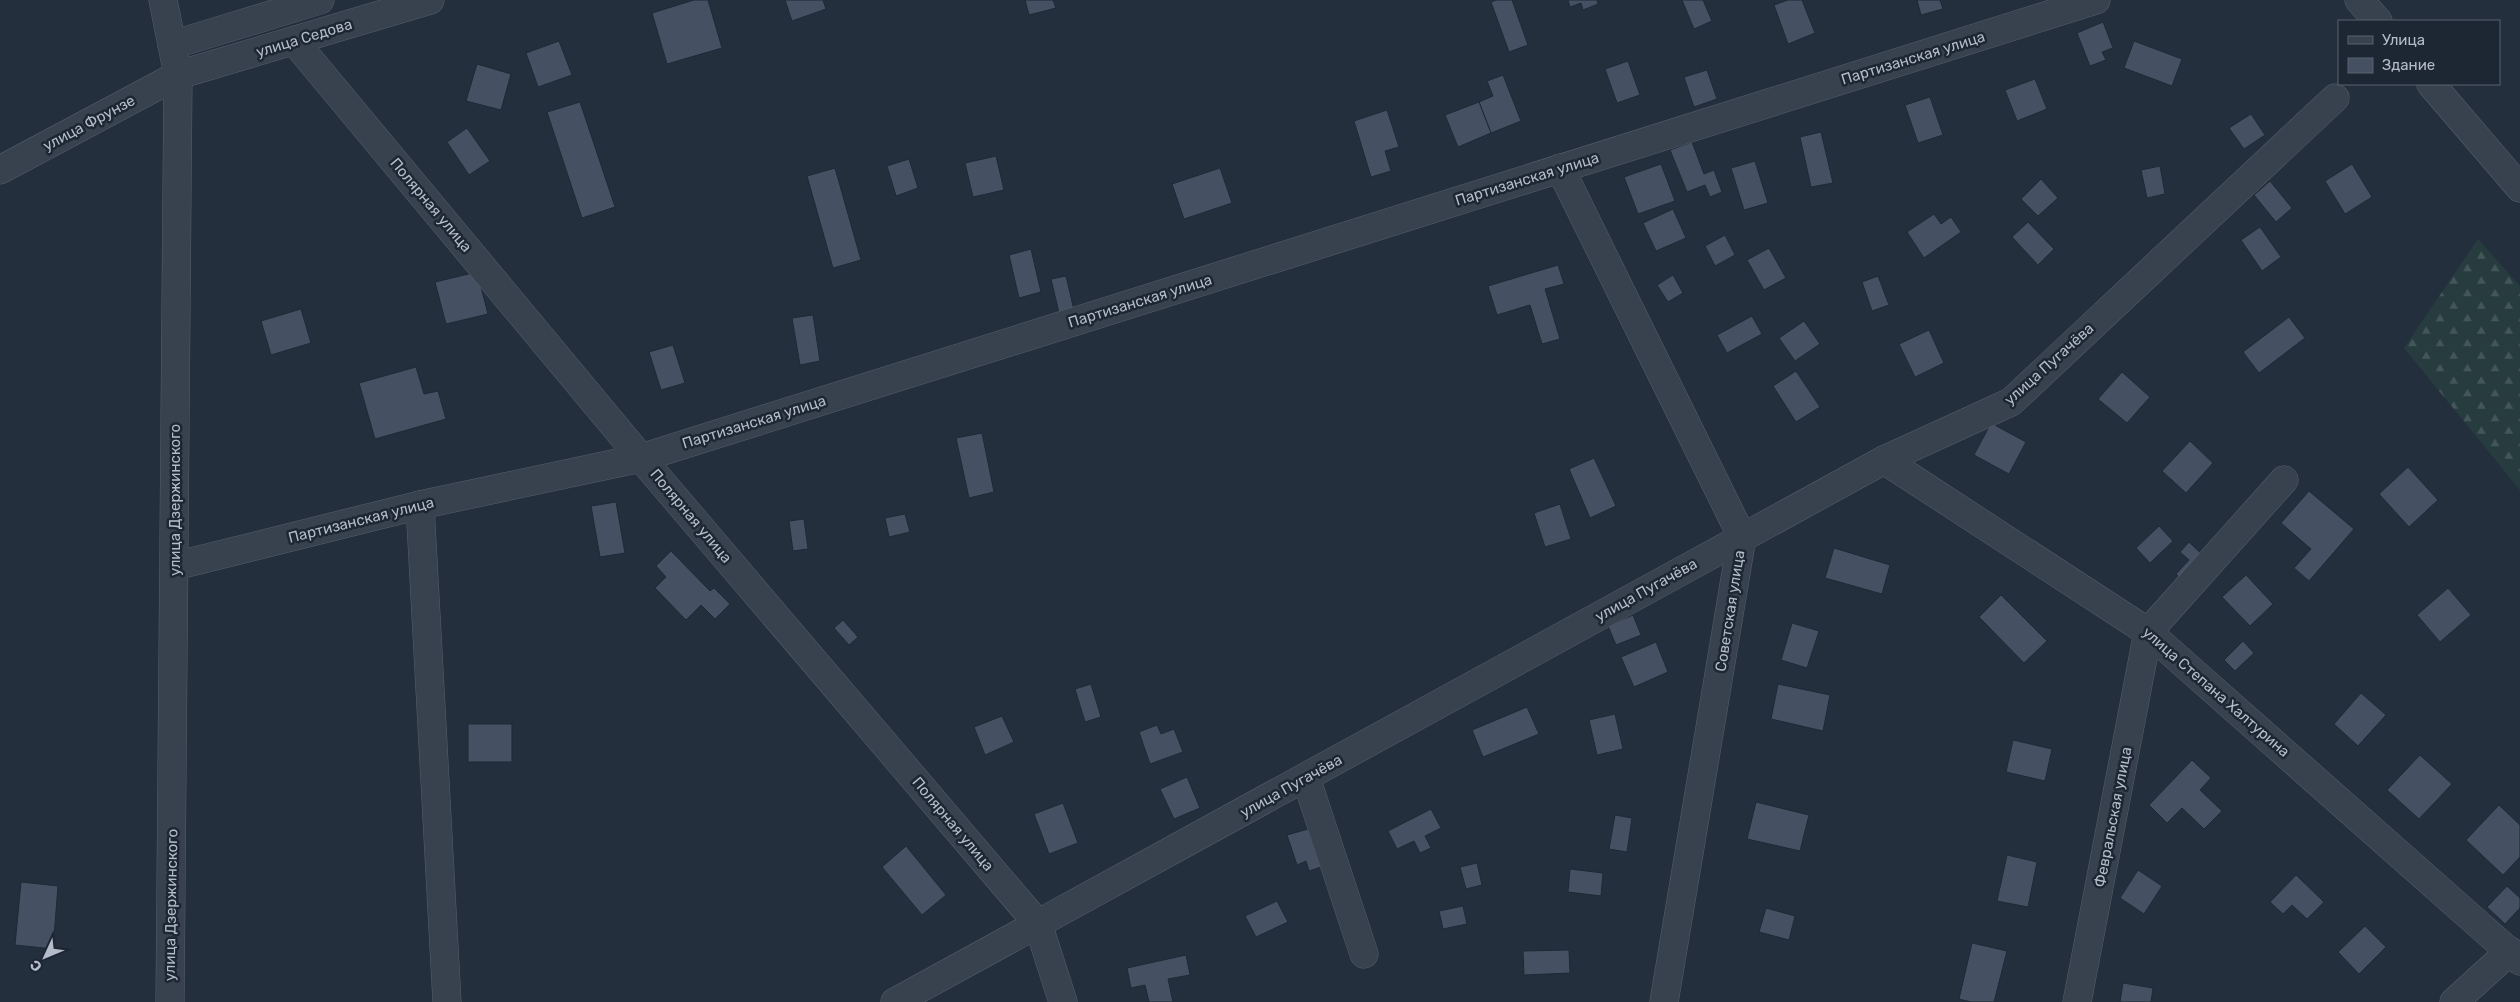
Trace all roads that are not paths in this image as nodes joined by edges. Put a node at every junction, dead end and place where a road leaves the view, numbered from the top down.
1 (164, 0) edge
2 (320, 0) edge
3 (430, 0) edge
4 (2096, 0) edge
5 (295, 42) junction
6 (172, 45) junction
7 (178, 75) junction
8 (2432, 85) edge
9 (2335, 98) dead end
10 (1560, 168) junction
11 (0, 170) edge
12 (2520, 188) edge
13 (641, 458) junction
14 (1884, 460) junction
15 (2284, 480) dead end
16 (420, 505) junction
17 (1742, 537) junction
18 (175, 566) junction
19 (2148, 632) junction
20 (1306, 778) junction
21 (1038, 924) junction
22 (1364, 954) dead end
23 (2515, 956) edge
24 (170, 1002) edge
25 (447, 1002) edge
26 (895, 1002) edge
27 (1063, 1002) edge
28 (1664, 1002) edge
29 (2077, 1002) edge
30 (2454, 1002) edge

1 - 6 street, улица Дзержинского
2 - 6 street
3 - 5 street, улица Седова
4 - 10 street, Партизанская улица
5 - 7 street, улица Седова
5 - 13 street, Полярная улица
6 - 7 street, улица Дзержинского
7 - 11 street, улица Фрунзе
7 - 18 street, улица Дзержинского
8 - 12 street
9 - 14 street, улица Пугачёва
10 - 13 street, Партизанская улица
10 - 17 street, Советская улица
13 - 16 street, Партизанская улица
13 - 21 street, Полярная улица
14 - 17 street, улица Пугачёва
14 - 19 street, улица Степана Халтурина
15 - 19 street
16 - 18 street, Партизанская улица
16 - 25 street
17 - 20 street, улица Пугачёва
17 - 28 street, Советская улица
18 - 24 street, улица Дзержинского
19 - 23 street, улица Степана Халтурина
19 - 29 street, Февральская улица
20 - 21 street, улица Пугачёва
20 - 22 street
21 - 26 street, улица Пугачёва
21 - 27 street, Полярная улица
23 - 30 street

